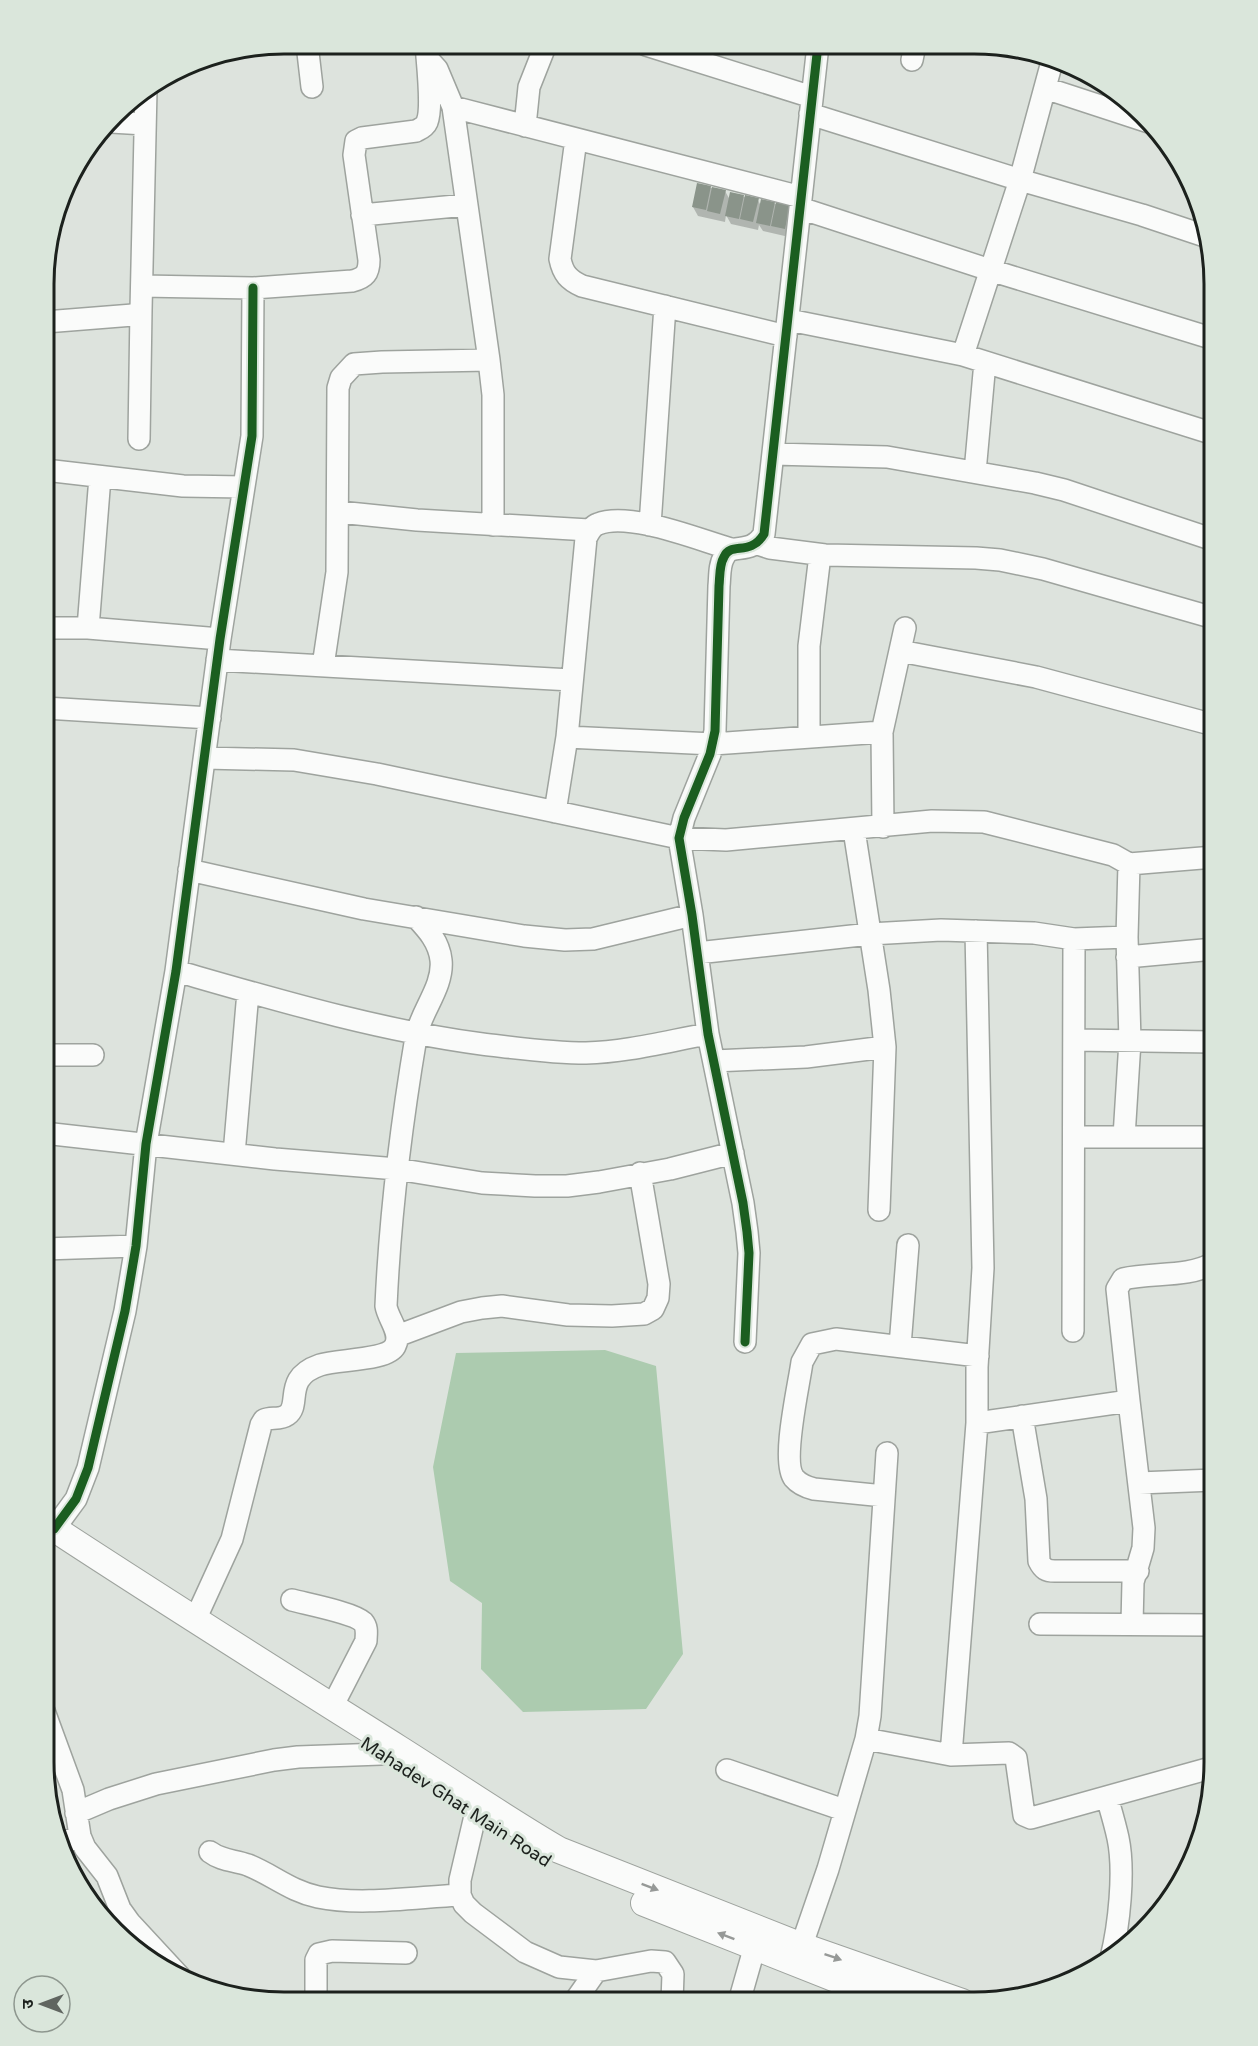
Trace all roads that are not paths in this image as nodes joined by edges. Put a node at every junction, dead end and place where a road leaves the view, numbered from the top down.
1 (308, 54) edge
2 (427, 54) edge
3 (429, 54) edge
4 (542, 54) edge
5 (671, 54) edge
6 (817, 54) edge
7 (1051, 67) edge
8 (312, 87) dead end
9 (1045, 88) junction
10 (146, 101) edge
11 (811, 105) junction
12 (453, 107) junction
13 (1132, 116) edge
14 (120, 123) edge
15 (145, 124) junction
16 (525, 126) junction
17 (576, 139) junction
18 (1020, 180) junction
19 (800, 202) junction
20 (466, 205) junction
21 (362, 215) junction
22 (1199, 234) edge
23 (990, 270) junction
24 (142, 286) junction
25 (253, 288) junction
26 (665, 306) junction
27 (141, 310) junction
28 (54, 321) edge
29 (787, 328) junction
30 (1204, 336) edge
31 (963, 355) junction
32 (489, 360) junction
33 (985, 362) junction
34 (1204, 431) edge
35 (139, 439) dead end
36 (774, 454) junction
37 (54, 471) edge
38 (975, 472) junction
39 (100, 477) junction
40 (244, 487) junction
41 (339, 512) junction
42 (493, 525) junction
43 (650, 525) junction
44 (589, 530) junction
45 (1204, 537) edge
46 (758, 544) junction
47 (731, 549) junction
48 (820, 555) junction
49 (1204, 615) edge
50 (54, 628) edge
51 (88, 628) junction
52 (905, 628) dead end
53 (218, 649) junction
54 (900, 651) junction
55 (323, 666) junction
56 (571, 680) junction
57 (54, 709) edge
58 (210, 718) junction
59 (1204, 722) edge
60 (882, 732) junction
61 (567, 736) junction
62 (809, 737) junction
63 (713, 744) junction
64 (205, 758) junction
65 (555, 812) junction
66 (883, 827) junction
67 (854, 830) junction
68 (679, 838) junction
69 (1204, 858) edge
70 (1129, 864) junction
71 (189, 870) junction
72 (692, 915) junction
73 (416, 917) junction
74 (976, 931) junction
75 (870, 934) junction
76 (1074, 939) junction
77 (1127, 947) junction
78 (1204, 949) edge
79 (697, 952) junction
80 (176, 971) junction
81 (248, 992) junction
82 (416, 1034) junction
83 (708, 1034) junction
84 (1074, 1040) junction
85 (1130, 1041) junction
86 (1204, 1042) edge
87 (885, 1047) junction
88 (54, 1054) edge
89 (93, 1055) dead end
90 (714, 1061) junction
91 (54, 1134) edge
92 (1074, 1137) junction
93 (1124, 1137) junction
94 (1204, 1137) edge
95 (146, 1144) junction
96 (732, 1153) junction
97 (234, 1154) junction
98 (397, 1169) junction
99 (640, 1173) junction
100 (879, 1210) dead end
101 (908, 1245) dead end
102 (136, 1246) junction
103 (54, 1249) edge
104 (1204, 1268) edge
105 (1073, 1331) dead end
106 (397, 1336) junction
107 (745, 1342) dead end
108 (900, 1346) junction
109 (978, 1356) junction
110 (1129, 1401) junction
111 (1022, 1416) junction
112 (977, 1423) junction
113 (886, 1453) dead end
114 (1204, 1480) edge
115 (1139, 1483) junction
116 (884, 1496) junction
117 (54, 1523) edge
118 (54, 1535) edge
119 (54, 1536) edge
120 (1138, 1571) junction
121 (292, 1600) dead end
122 (195, 1620) junction
123 (1040, 1624) dead end
124 (1132, 1624) junction
125 (1204, 1625) edge
126 (332, 1707) junction
127 (54, 1738) edge
128 (866, 1739) junction
129 (381, 1754) junction
130 (951, 1755) junction
131 (727, 1770) dead end
132 (1204, 1770) edge
133 (1107, 1797) junction
134 (844, 1810) junction
135 (76, 1812) junction
136 (475, 1816) junction
137 (80, 1836) junction
138 (68, 1841) edge
139 (210, 1852) dead end
140 (460, 1894) junction
141 (1114, 1944) edge
142 (755, 1947) junction
143 (406, 1953) dead end
144 (799, 1954) junction
145 (161, 1956) edge
146 (596, 1971) junction
147 (316, 1992) edge
148 (581, 1992) edge
149 (672, 1992) edge
150 (742, 1992) edge
151 (877, 1992) edge
152 (928, 1992) edge

1 - 8 street
2 - 21 street
3 - 12 street
4 - 16 street
5 - 11 street
6 - 11 street
7 - 9 street
9 - 13 street
9 - 18 street
10 - 15 street
11 - 18 street
11 - 19 street
12 - 16 street
12 - 20 street
14 - 15 street
15 - 24 street
16 - 17 street
17 - 19 street
17 - 26 street
18 - 22 street
18 - 23 street
19 - 23 street
19 - 29 street
20 - 21 street
20 - 32 street
21 - 25 street
23 - 30 street
23 - 31 street
24 - 25 street
24 - 27 street
25 - 40 street
26 - 29 street
26 - 43 street
27 - 28 street
27 - 35 street
29 - 31 street
29 - 36 street
31 - 33 street
32 - 41 street
32 - 42 street
33 - 34 street
33 - 38 street
36 - 38 street
36 - 46 street
37 - 39 street
38 - 45 street
39 - 40 street
39 - 51 street
40 - 53 street
41 - 42 street
41 - 55 street
42 - 44 street
43 - 44 street
43 - 47 street
44 - 56 street
46 - 47 street
46 - 48 street
47 - 63 street
48 - 49 street
48 - 62 street
50 - 51 street
51 - 53 street
52 - 54 street
53 - 55 street
53 - 58 street
54 - 59 street
54 - 60 street
55 - 56 street
56 - 61 street
57 - 58 street
58 - 64 street
60 - 62 street
60 - 66 street
61 - 63 street
61 - 65 street
62 - 63 street
63 - 68 street
64 - 65 street
64 - 71 street
65 - 68 street
66 - 67 street
66 - 70 street
67 - 68 street
67 - 75 street
68 - 72 street
69 - 70 street
70 - 77 street
71 - 73 street
71 - 80 street
72 - 73 street
72 - 79 street
73 - 82 street
74 - 75 street
74 - 76 street
74 - 109 street
75 - 79 street
75 - 87 street
76 - 77 street
76 - 84 street
77 - 78 street
77 - 85 street
79 - 83 street
80 - 81 street
80 - 95 street
81 - 82 street
81 - 97 street
82 - 83 street
82 - 98 street
83 - 90 street
84 - 85 street
84 - 92 street
85 - 86 street
85 - 93 street
87 - 90 street
87 - 100 street
88 - 89 street
90 - 96 street
91 - 95 street
92 - 93 street
92 - 105 street
93 - 94 street
95 - 97 street
95 - 102 street
96 - 99 street
96 - 107 street
97 - 98 street
98 - 99 street
98 - 106 street
99 - 106 street
101 - 108 street
102 - 103 street
102 - 117 street
104 - 110 street
106 - 122 street
108 - 109 street
108 - 116 street
109 - 112 street
110 - 111 street
110 - 115 street
111 - 112 street
111 - 120 street
112 - 130 street
113 - 116 street
114 - 115 street
115 - 120 street
116 - 128 street
118 - 122 street
119 - 129 street, Mahadev Ghat Main Road
120 - 124 street
121 - 126 street
122 - 126 street
123 - 124 street
124 - 125 street
126 -> 144 street
127 - 135 street
128 - 130 street
128 - 134 street
129 - 135 street
129 - 136 street, Mahadev Ghat Main Road
130 - 133 street
131 - 134 street
132 - 133 street
133 - 141 street
134 - 144 street
135 - 137 street
136 - 140 street
142 -> 136 street, Mahadev Ghat Main Road
137 - 138 street
137 - 145 street
139 - 140 street
140 - 146 street
142 - 144 street, Mahadev Ghat Main Road
142 - 150 street
143 - 147 street
144 - 151 street, Mahadev Ghat Main Road
144 -> 152 street
146 - 148 street
146 - 149 street

